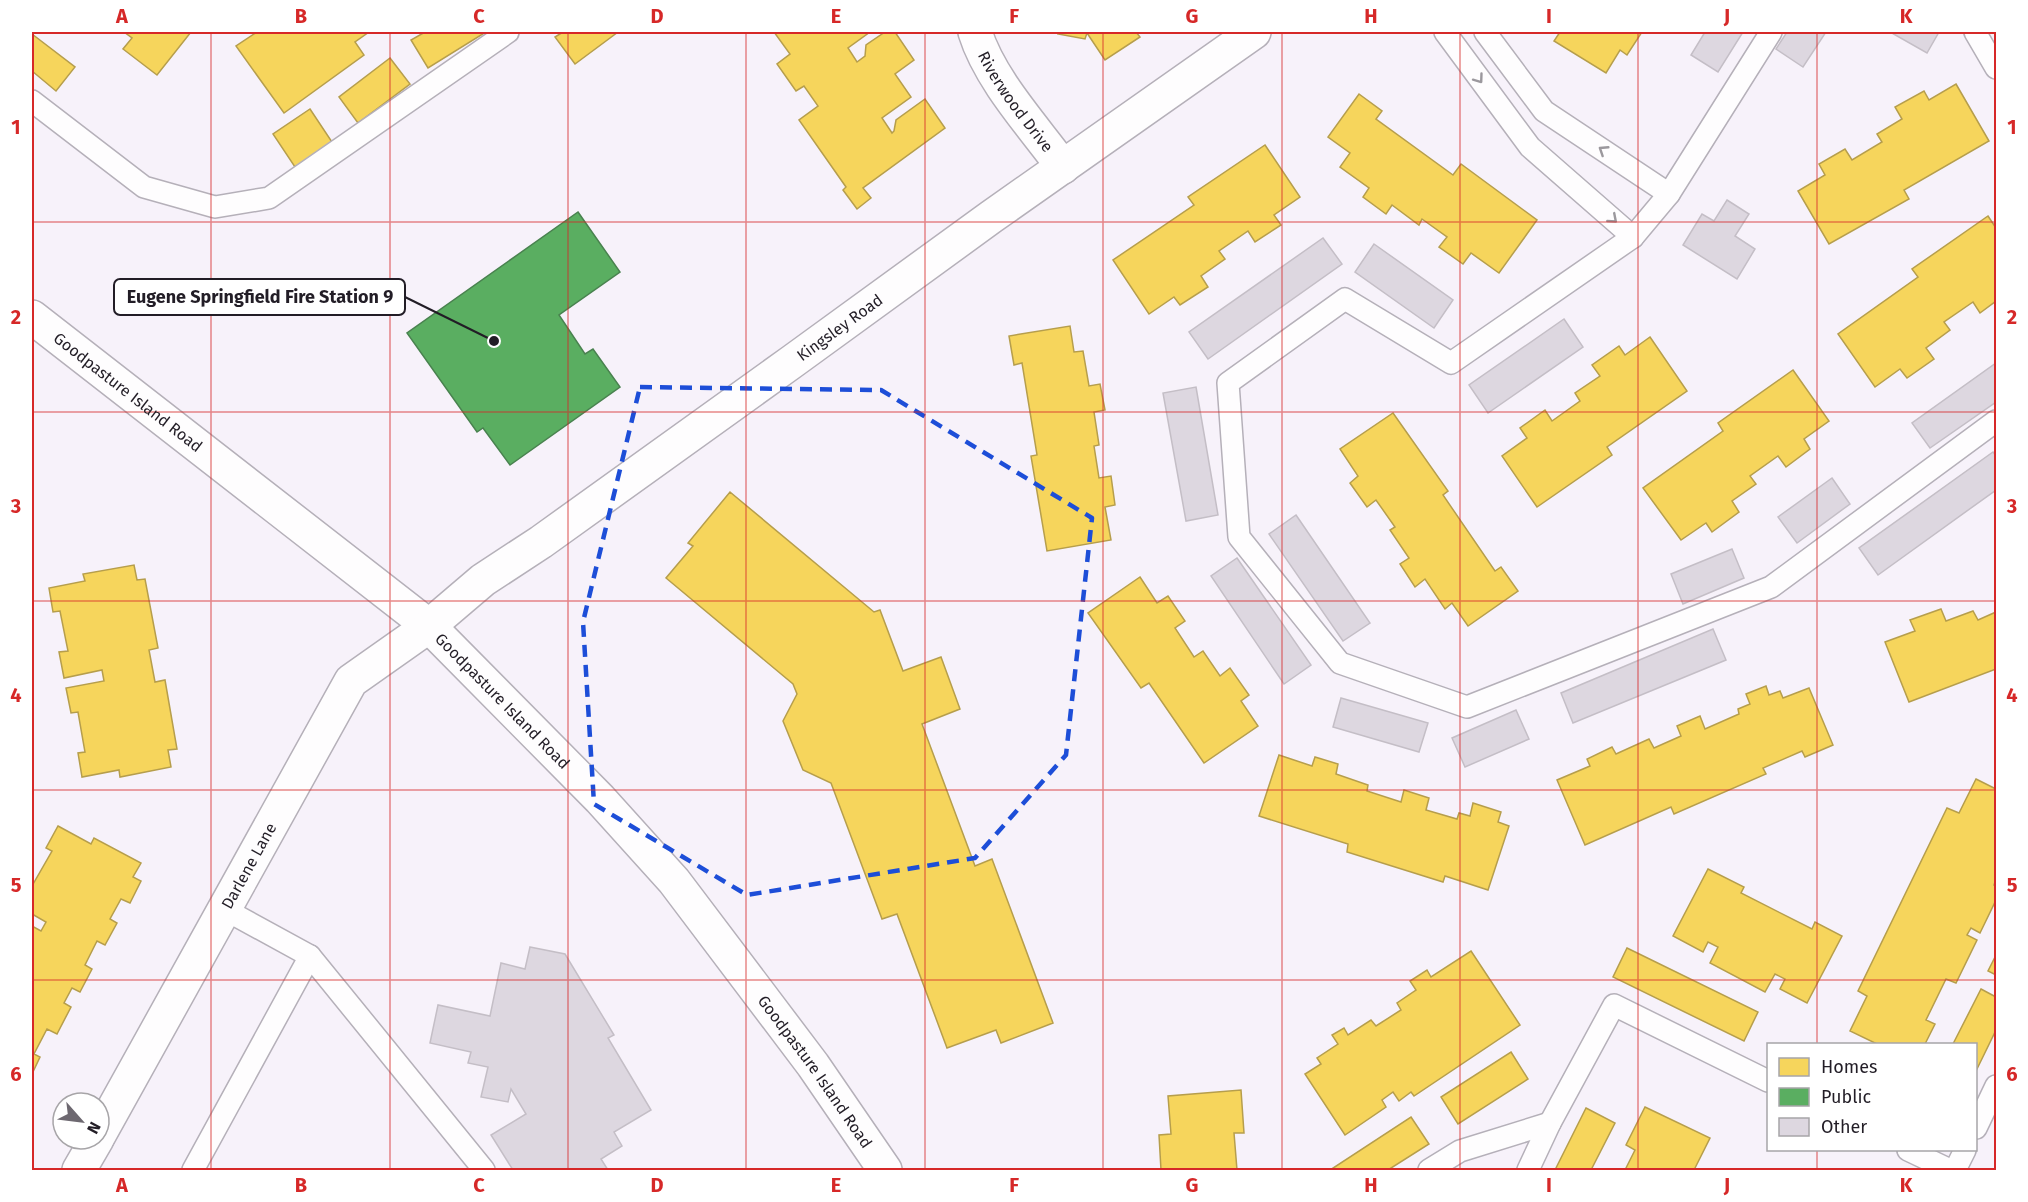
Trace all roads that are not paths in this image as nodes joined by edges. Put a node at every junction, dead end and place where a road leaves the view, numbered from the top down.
1 (508, 32) edge
2 (975, 32) edge
3 (1254, 32) edge
4 (1445, 32) edge
5 (1485, 32) edge
6 (1771, 32) edge
7 (1975, 32) edge
8 (1996, 68) edge
9 (32, 101) edge
10 (1063, 167) junction
11 (1669, 194) junction
12 (1633, 237) junction
13 (32, 317) edge
14 (1996, 421) edge
15 (429, 626) junction
16 (224, 909) junction
17 (310, 956) junction
18 (1767, 1081) edge
19 (1996, 1086) edge
20 (111, 1113) edge
21 (1550, 1123) junction
22 (1977, 1126) edge
23 (90, 1151) edge
24 (1912, 1151) edge
25 (1964, 1151) edge
26 (79, 1170) edge
27 (193, 1170) edge
28 (484, 1170) edge
29 (885, 1170) edge
30 (1429, 1170) edge
31 (1528, 1170) edge
32 (1952, 1170) edge

1 - 9 lane
2 - 10 street, Riverwood Drive
3 - 10 street, Kingsley Road
4 -> 12 lane
11 -> 5 lane
6 - 11 lane
7 - 8 lane
10 - 15 street, Kingsley Road
11 - 12 lane
12 - 14 lane
13 - 15 street, Goodpasture Island Road
15 - 16 street, Darlene Lane
15 - 29 street, Goodpasture Island Road
16 - 17 lane
16 - 20 street, Darlene Lane
17 - 27 lane
17 - 28 lane
18 - 21 lane
19 - 22 lane
21 - 30 lane
21 - 31 lane
23 - 26 street
24 - 32 lane
25 - 32 lane

